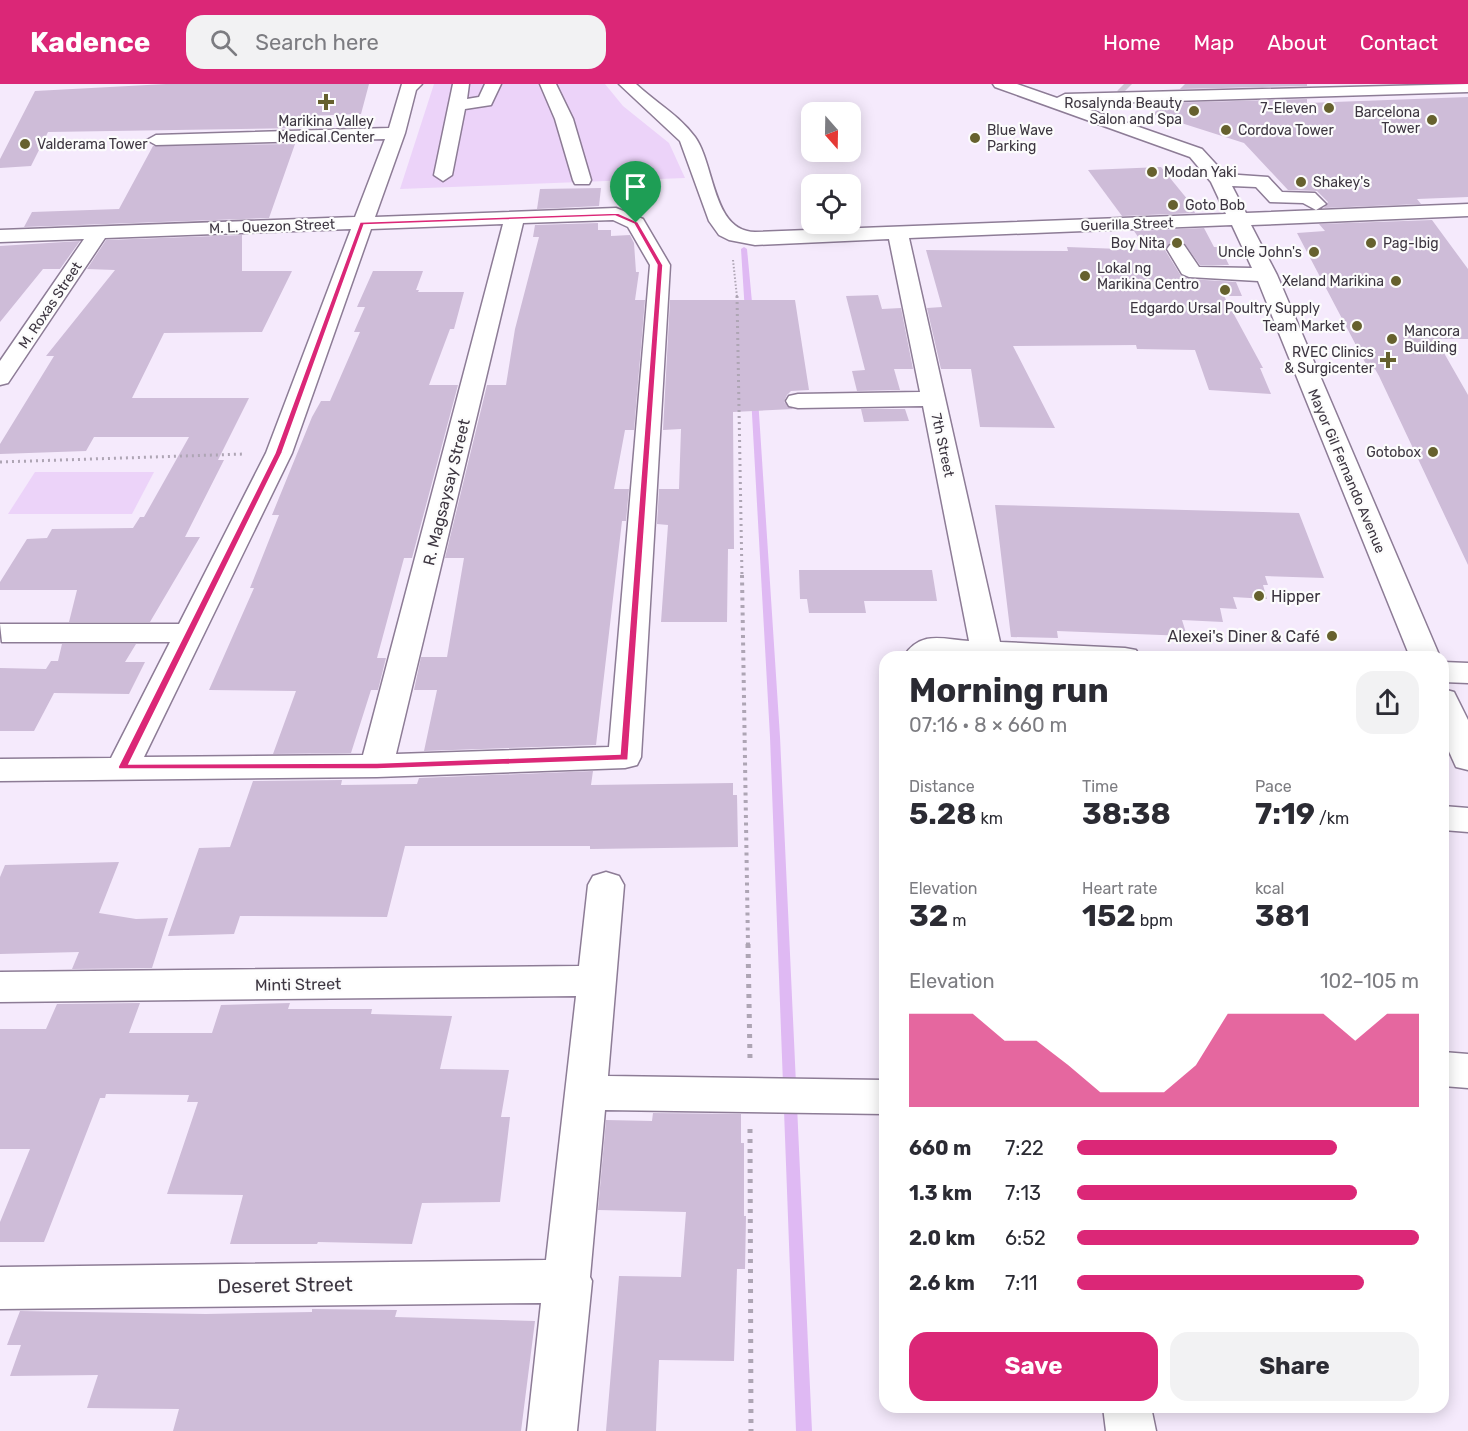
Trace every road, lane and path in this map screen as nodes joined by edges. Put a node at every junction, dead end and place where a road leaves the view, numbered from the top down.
1 (461, 84) edge
2 (493, 84) edge
3 (548, 84) edge
4 (627, 84) edge
5 (1001, 84) edge
6 (408, 85) edge
7 (1468, 87) edge
8 (1320, 88) edge
9 (1045, 99) junction
10 (457, 105) junction
11 (396, 133) junction
12 (156, 140) dead end
13 (443, 175) dead end
14 (582, 180) dead end
15 (1220, 180) junction
16 (1466, 213) edge
17 (1327, 216) junction
18 (515, 217) junction
19 (1240, 220) junction
20 (362, 223) junction
21 (99, 232) junction
22 (898, 233) junction
23 (0, 236) edge
24 (1177, 249) dead end
25 (733, 258) dead end
26 (1266, 274) junction
27 (0, 378) edge
28 (933, 399) junction
29 (798, 401) dead end
30 (279, 453) junction
31 (0, 462) edge
32 (2, 633) dead end
33 (189, 633) junction
34 (923, 651) edge
35 (956, 651) edge
36 (986, 651) edge
37 (1423, 651) edge
38 (1449, 672) edge
39 (1468, 673) edge
40 (1449, 713) edge
41 (1468, 759) edge
42 (377, 766) junction
43 (123, 767) junction
44 (0, 770) edge
45 (1449, 818) edge
46 (1468, 820) edge
47 (606, 885) dead end
48 (597, 981) junction
49 (0, 987) edge
50 (1449, 1069) edge
51 (1468, 1071) edge
52 (588, 1093) junction
53 (759, 1096) junction
54 (879, 1097) edge
55 (569, 1281) junction
56 (0, 1288) edge
57 (1128, 1413) edge
58 (552, 1431) edge
59 (751, 1431) edge
60 (1131, 1431) edge

1 - 10 street
2 - 10 street
3 - 14 street
4 - 22 street, Guerilla Street
5 - 9 street, Mayor Gil Fernando Avenue
6 - 11 street
7 - 8 street
8 - 9 street
9 - 15 street, Mayor Gil Fernando Avenue
10 - 13 street
11 - 12 street
11 - 20 street
15 - 17 street
15 - 19 street, Mayor Gil Fernando Avenue
16 - 17 street, Guerilla Street
17 - 19 street, Guerilla Street
18 - 20 street, M. L. Quezon Street
18 - 42 street, R. Magsaysay Street
18 - 42 street, M. L. Quezon Street
19 - 22 street, Guerilla Street
19 - 26 street, Mayor Gil Fernando Avenue
20 - 21 street, M. L. Quezon Street
20 - 30 street
21 - 23 street, M. L. Quezon Street
21 - 27 street, M. Roxas Street
22 - 28 street, 7th Street
24 - 26 street
25 - 53 path
26 - 37 street, Mayor Gil Fernando Avenue
28 - 29 street
28 - 36 street, 7th Street
30 - 31 path
30 - 33 street
32 - 33 street
33 - 43 street
34 - 35 street
38 - 39 street
40 - 41 street
42 - 43 street
43 - 44 street
45 - 46 street
47 - 48 street
48 - 49 street, Minti Street
48 - 52 street
50 - 51 street
52 - 53 street
52 - 55 street
53 - 54 street
53 - 59 path
55 - 56 street, Deseret Street
55 - 58 street
57 - 60 street

